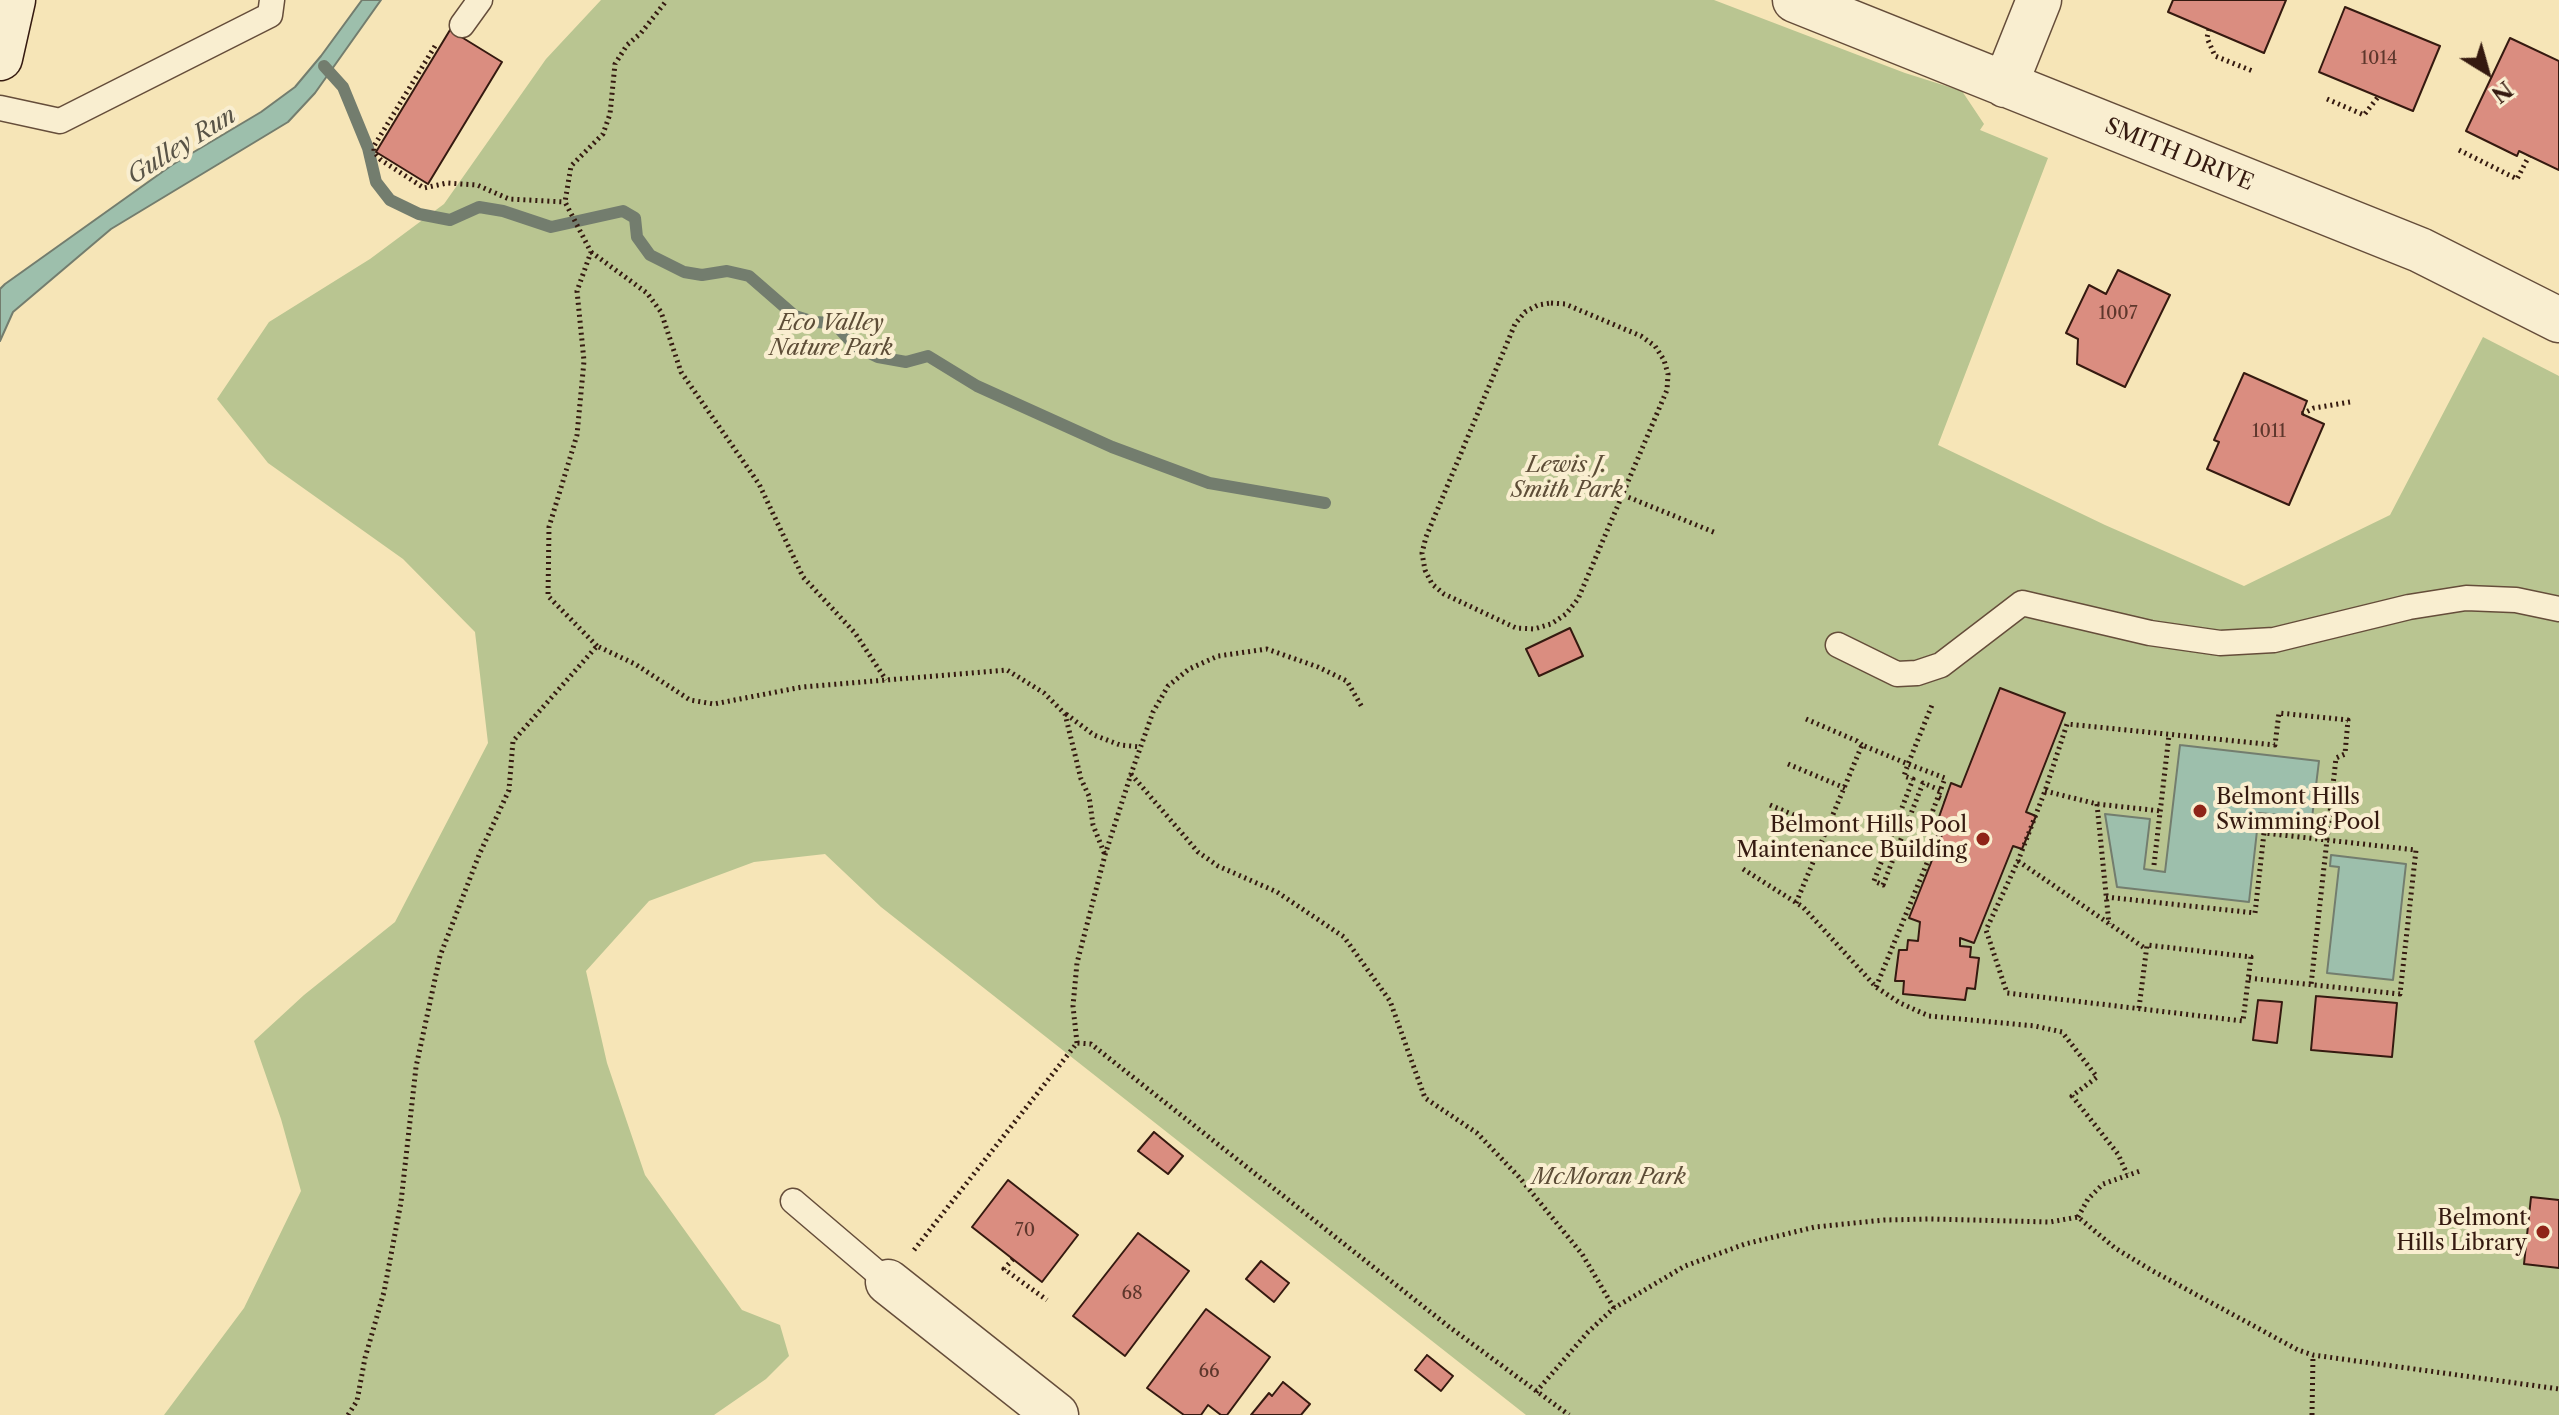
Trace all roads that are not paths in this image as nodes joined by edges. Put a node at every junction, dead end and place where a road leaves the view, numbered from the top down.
1 (13, 0) edge
2 (272, 0) edge
3 (480, 0) edge
4 (1795, 0) edge
5 (2039, 0) edge
6 (462, 25) road end
7 (0, 58) edge
8 (2005, 85) junction
9 (0, 108) edge
10 (2559, 320) edge
11 (2559, 609) edge
12 (1838, 645) dead end
13 (793, 1201) dead end
14 (888, 1282) joint
15 (1056, 1415) edge

1 - 7 street
2 - 9 lane
3 - 6 lane
4 - 8 street, SMITH DRIVE
5 - 8 street
8 - 10 street, SMITH DRIVE
11 - 12 lane
13 - 14 lane
14 - 15 street

